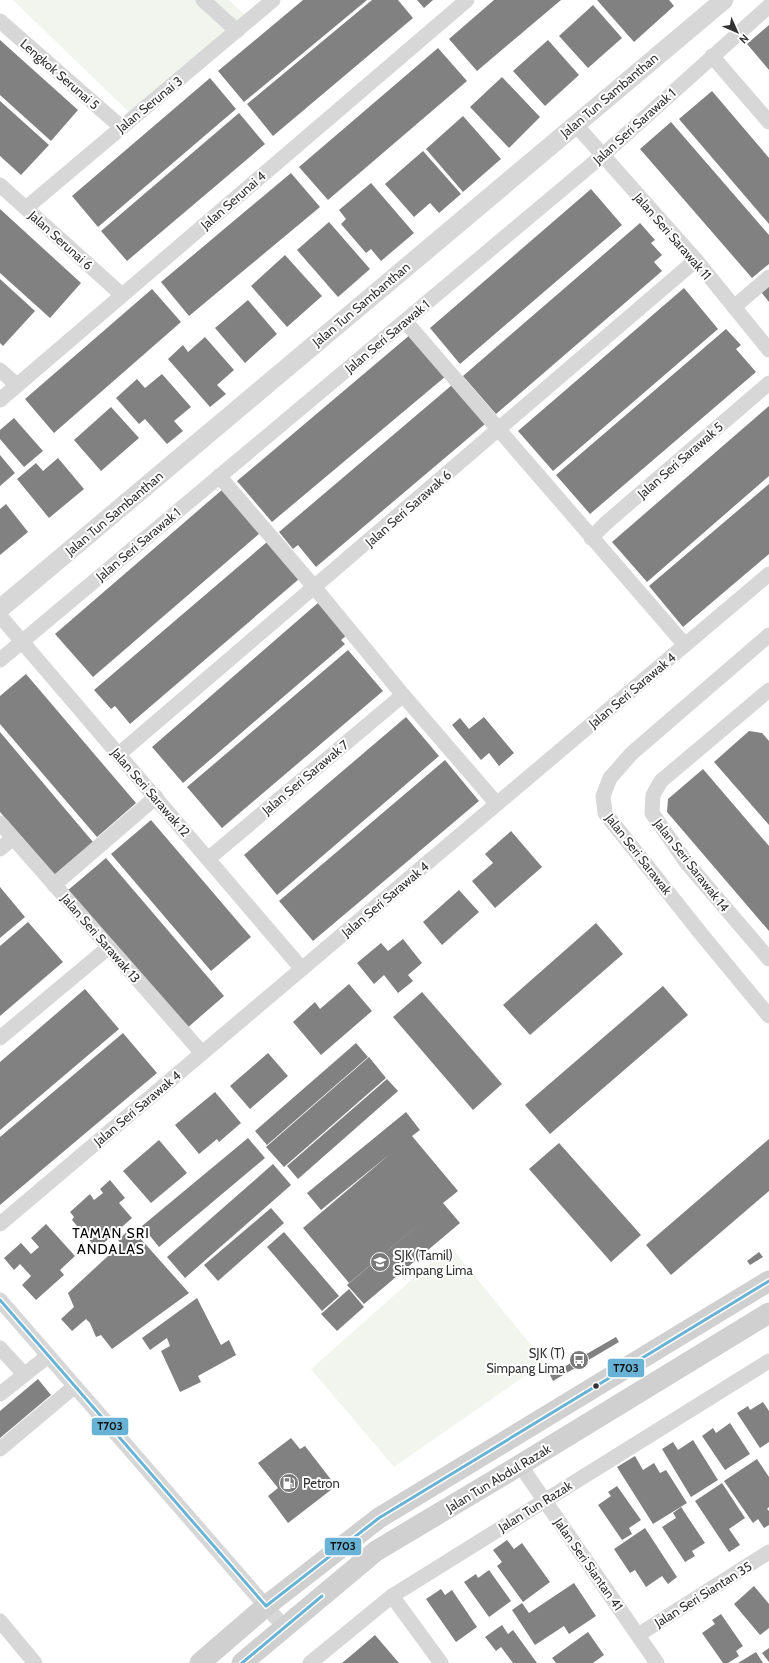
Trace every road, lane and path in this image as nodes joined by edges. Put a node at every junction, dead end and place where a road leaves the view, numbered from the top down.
1 (203, 0) edge
2 (273, 0) edge
3 (467, 0) edge
4 (724, 0) edge
5 (769, 6) edge
6 (0, 21) edge
7 (237, 31) junction
8 (712, 56) junction
9 (769, 122) edge
10 (575, 124) junction
11 (121, 127) junction
12 (603, 155) junction
13 (0, 184) edge
14 (26, 208) junction
15 (696, 260) junction
16 (769, 276) edge
17 (122, 295) junction
18 (734, 307) junction
19 (405, 321) junction
20 (769, 350) edge
21 (0, 370) edge
22 (769, 383) edge
23 (17, 385) junction
24 (0, 400) edge
25 (498, 430) junction
26 (219, 476) junction
27 (591, 538) junction
28 (769, 574) edge
29 (315, 588) junction
30 (0, 609) edge
31 (0, 616) edge
32 (769, 635) edge
33 (22, 642) junction
34 (685, 645) junction
35 (0, 660) edge
36 (768, 693) edge
37 (403, 695) junction
38 (119, 754) junction
39 (156, 797) junction
40 (497, 804) junction
41 (0, 823) edge
42 (13, 838) junction
43 (0, 849) edge
44 (208, 858) junction
45 (54, 885) junction
46 (109, 947) junction
47 (769, 960) edge
48 (302, 969) junction
49 (769, 1016) edge
50 (0, 1038) edge
51 (202, 1053) junction
52 (0, 1224) edge
53 (769, 1281) edge
54 (0, 1300) edge
55 (769, 1313) edge
56 (0, 1348) edge
57 (48, 1356) junction
58 (769, 1361) edge
59 (24, 1374) junction
60 (75, 1386) junction
61 (0, 1394) edge
62 (0, 1449) edge
63 (520, 1466) junction
64 (544, 1500) junction
65 (769, 1552) edge
66 (392, 1596) junction
67 (266, 1606) junction
68 (0, 1621) edge
69 (284, 1627) junction
70 (638, 1635) junction
71 (35, 1663) edge
72 (200, 1663) edge
73 (242, 1663) edge
74 (310, 1663) edge
75 (441, 1663) edge
76 (657, 1663) edge

1 - 7 street
2 - 7 street, Jalan Serunai 3
3 - 17 street, Jalan Serunai 4
4 - 10 street, Jalan Tun Sambanthan
5 - 8 street, Jalan Seri Sarawak 1
6 - 11 street, Lengkok Serunai 5
7 - 11 street, Jalan Serunai 3
8 - 9 street
8 - 12 street, Jalan Seri Sarawak 1
10 - 12 street, Jalan Seri Sarawak 11
10 - 30 street, Jalan Tun Sambanthan
11 - 14 street, Jalan Serunai 3
12 - 15 street, Jalan Seri Sarawak 11
12 - 19 street, Jalan Seri Sarawak 1
13 - 14 street, Jalan Serunai 6
14 - 17 street, Jalan Serunai 6
15 - 18 street, Jalan Seri Sarawak 11
15 - 25 street, Jalan Seri Sarawak 6
16 - 18 street
17 - 23 street, Jalan Serunai 4
18 - 20 street, Jalan Seri Sarawak 11
19 - 25 street
19 - 26 street, Jalan Seri Sarawak 1
21 - 23 street
22 - 27 street, Jalan Seri Sarawak 5
23 - 24 street, Jalan Serunai 4
25 - 27 street
25 - 29 street, Jalan Seri Sarawak 6
26 - 29 street
26 - 33 street, Jalan Seri Sarawak 1
27 - 34 street
28 - 34 street, Jalan Seri Sarawak 4
29 - 37 street
29 - 38 street, Jalan Seri Sarawak 6
31 - 33 street, Jalan Seri Sarawak 12
32 - 49 street, Jalan Seri Sarawak
33 - 35 street, Jalan Seri Sarawak 1
33 - 38 street, Jalan Seri Sarawak 12
34 - 40 street, Jalan Seri Sarawak 4
36 - 47 street, Jalan Seri Sarawak 14
37 - 40 street
37 - 44 street, Jalan Seri Sarawak 7
38 - 39 street, Jalan Seri Sarawak 12
39 - 44 street, Jalan Seri Sarawak 12
39 - 45 street
40 - 48 street, Jalan Seri Sarawak 4
41 - 42 street, Jalan Seri Sarawak 13
42 - 43 street
42 - 45 street, Jalan Seri Sarawak 13
44 - 48 street, Jalan Seri Sarawak 12
45 - 46 street, Jalan Seri Sarawak 13
46 - 50 street
46 - 51 street, Jalan Seri Sarawak 13
48 - 51 street, Jalan Seri Sarawak 4
51 - 52 street, Jalan Seri Sarawak 4
53 - 67 main road
54 - 57 street
55 - 63 main road, Jalan Tun Abdul Razak
56 - 59 street
57 - 59 street
57 - 60 street
58 - 64 street, Jalan Tun Razak
59 - 61 street
60 - 62 street
60 - 67 street
63 - 64 street, Jalan Seri Siantan 41
63 - 69 main road, Jalan Tun Abdul Razak
64 - 66 street, Jalan Tun Razak
64 - 70 street, Jalan Seri Siantan 41
65 - 70 street, Jalan Seri Siantan 35
66 - 74 street, Jalan Tun Razak
66 - 75 street
67 - 69 street
67 - 72 main road
68 - 71 street
69 - 73 main road, Jalan Tun Abdul Razak
70 - 76 street, Jalan Seri Siantan 41

